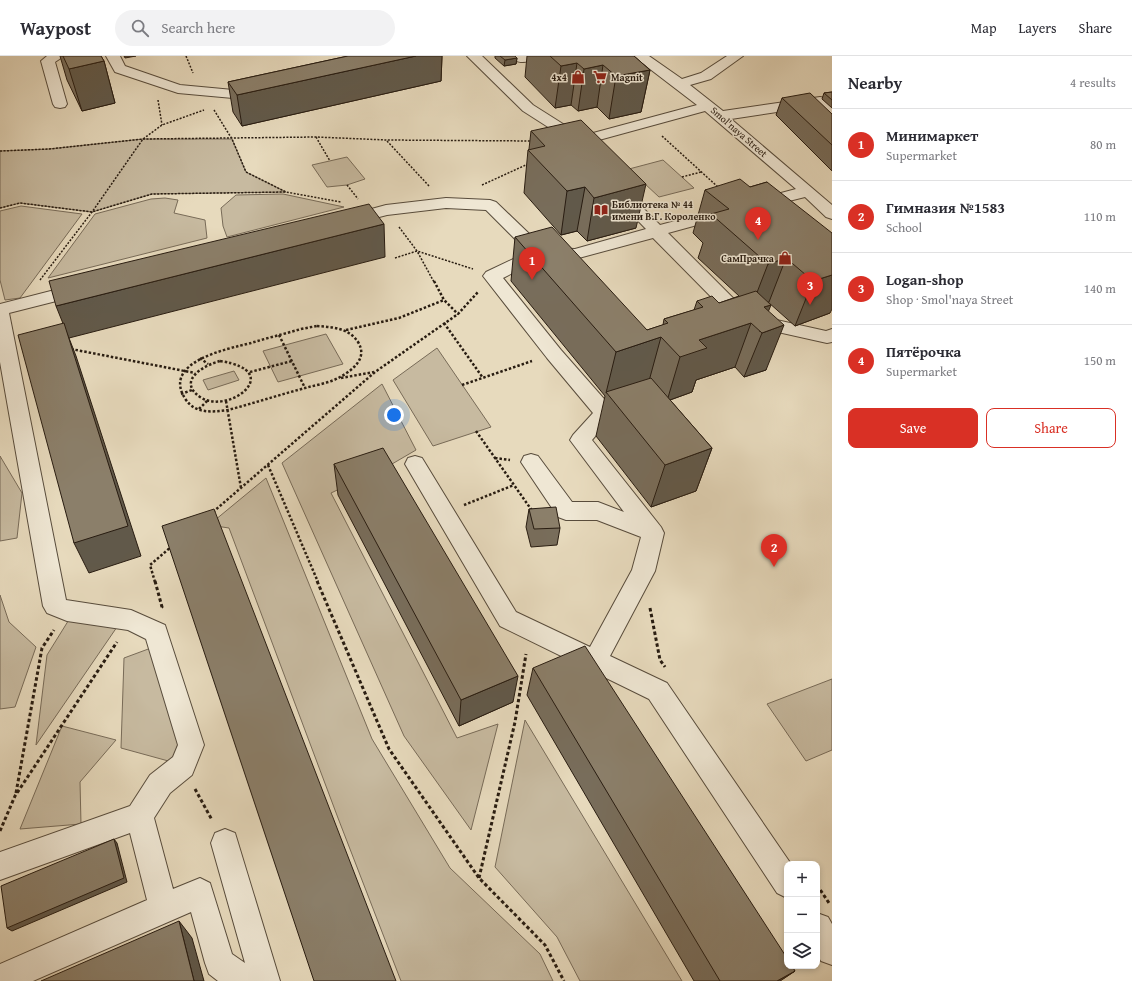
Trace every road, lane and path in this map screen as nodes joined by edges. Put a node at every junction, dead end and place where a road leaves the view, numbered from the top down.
1 (57, 56) edge
2 (114, 56) edge
3 (186, 56) edge
4 (474, 56) edge
5 (517, 56) edge
6 (534, 56) edge
7 (640, 56) edge
8 (736, 56) edge
9 (156, 81) junction
10 (681, 84) junction
11 (276, 89) edge
12 (201, 91) junction
13 (60, 104) dead end
14 (212, 107) junction
15 (714, 111) junction
16 (832, 113) edge
17 (646, 122) junction
18 (162, 125) junction
19 (316, 137) junction
20 (143, 139) junction
21 (232, 139) junction
22 (387, 140) junction
23 (533, 141) dead end
24 (580, 141) junction
25 (0, 151) edge
26 (330, 161) dead end
27 (529, 164) dead end
28 (592, 164) edge
29 (701, 172) junction
30 (682, 177) dead end
31 (607, 181) edge
32 (347, 185) dead end
33 (478, 187) joint
34 (808, 191) junction
35 (286, 192) junction
36 (344, 203) dead end
37 (446, 203) junction
38 (490, 205) junction
39 (0, 208) edge
40 (830, 209) edge
41 (386, 210) junction
42 (751, 210) junction
43 (92, 212) junction
44 (333, 224) edge
45 (656, 232) junction
46 (417, 251) junction
47 (539, 253) junction
48 (395, 258) dead end
49 (474, 270) dead end
50 (97, 285) edge
51 (482, 288) dead end
52 (444, 300) junction
53 (7, 309) edge
54 (458, 314) junction
55 (444, 324) junction
56 (345, 330) junction
57 (279, 335) junction
58 (832, 335) edge
59 (67, 348) edge
60 (200, 358) junction
61 (292, 361) junction
62 (529, 362) dead end
63 (208, 364) junction
64 (183, 372) junction
65 (250, 372) junction
66 (375, 372) junction
67 (195, 373) junction
68 (339, 378) junction
69 (483, 378) junction
70 (462, 385) dead end
71 (305, 388) junction
72 (192, 390) junction
73 (181, 394) junction
74 (206, 401) junction
75 (226, 401) junction
76 (199, 410) junction
77 (228, 410) junction
78 (476, 431) dead end
79 (531, 462) dead end
80 (415, 464) dead end
81 (268, 465) junction
82 (514, 485) junction
83 (241, 488) junction
84 (566, 511) junction
85 (443, 513) junction
86 (211, 514) edge
87 (653, 533) junction
88 (174, 544) edge
89 (67, 611) junction
90 (131, 620) junction
91 (531, 630) junction
92 (595, 661) junction
93 (182, 766) junction
94 (15, 796) junction
95 (139, 816) junction
96 (0, 831) edge
97 (225, 843) joint
98 (0, 866) edge
99 (479, 878) junction
100 (784, 879) edge
101 (820, 889) edge
102 (832, 906) edge
103 (164, 908) junction
104 (820, 932) edge
105 (832, 950) edge
106 (0, 980) edge
107 (242, 981) edge
108 (265, 981) edge
109 (564, 981) edge

1 - 13 street
2 - 9 street
3 - 12 path
4 - 24 street
5 - 6 street
7 - 10 street, Smol'naya Street
8 - 10 street
9 - 12 street
9 - 18 path
10 - 15 street, Smol'naya Street
11 - 12 street
12 - 14 path
14 - 18 path
14 - 21 path
15 - 16 street
15 - 17 street
15 - 34 street, Smol'naya Street
17 - 24 street
17 - 29 path
18 - 20 path
19 - 21 path
19 - 22 path
19 - 26 path
20 - 21 path
20 - 25 path
20 - 43 path
21 - 35 path
22 - 23 path
22 - 37 path
24 - 28 street
27 - 33 path
29 - 30 path
29 - 42 path
31 - 45 street
32 - 41 path
33 - 38 street
34 - 40 street, Smol'naya Street
34 - 42 street
35 - 36 path
35 - 43 path
37 - 38 street
37 - 41 street
38 - 47 street
39 - 43 path
41 - 44 street
41 - 46 path
42 - 45 street
43 - 53 path
45 - 47 street
45 - 58 street
46 - 48 path
46 - 49 path
46 - 52 path
47 - 87 street
50 - 53 street
51 - 54 path
52 - 54 path
52 - 56 path
53 - 89 street
54 - 55 path
55 - 66 path
55 - 69 path
56 - 57 path
56 - 68 path
57 - 60 path
57 - 61 path
59 - 64 path
60 - 63 path
60 - 64 path
61 - 65 path
61 - 71 path
62 - 69 path
63 - 65 path
63 - 67 path
64 - 67 path
64 - 73 path
65 - 75 path
66 - 68 path
66 - 81 path
67 - 72 path
68 - 71 path
69 - 70 path
71 - 77 path
72 - 73 path
72 - 74 path
73 - 76 path
74 - 75 path
74 - 76 path
75 - 77 path
76 - 77 path
77 - 83 path
78 - 82 path
79 - 84 street
80 - 85 street
81 - 83 path
81 - 99 path
82 - 84 path
82 - 85 path
83 - 86 path
84 - 87 street
85 - 91 street
87 - 92 street
88 - 90 path
89 - 90 street
89 - 94 path
90 - 93 street
90 - 94 path
91 - 92 street
91 - 99 path
92 - 100 street
93 - 95 street
93 - 97 path
94 - 96 path
95 - 98 street
95 - 103 street
97 - 108 street
99 - 109 path
101 - 102 path
103 - 106 street
103 - 107 street
104 - 105 street

